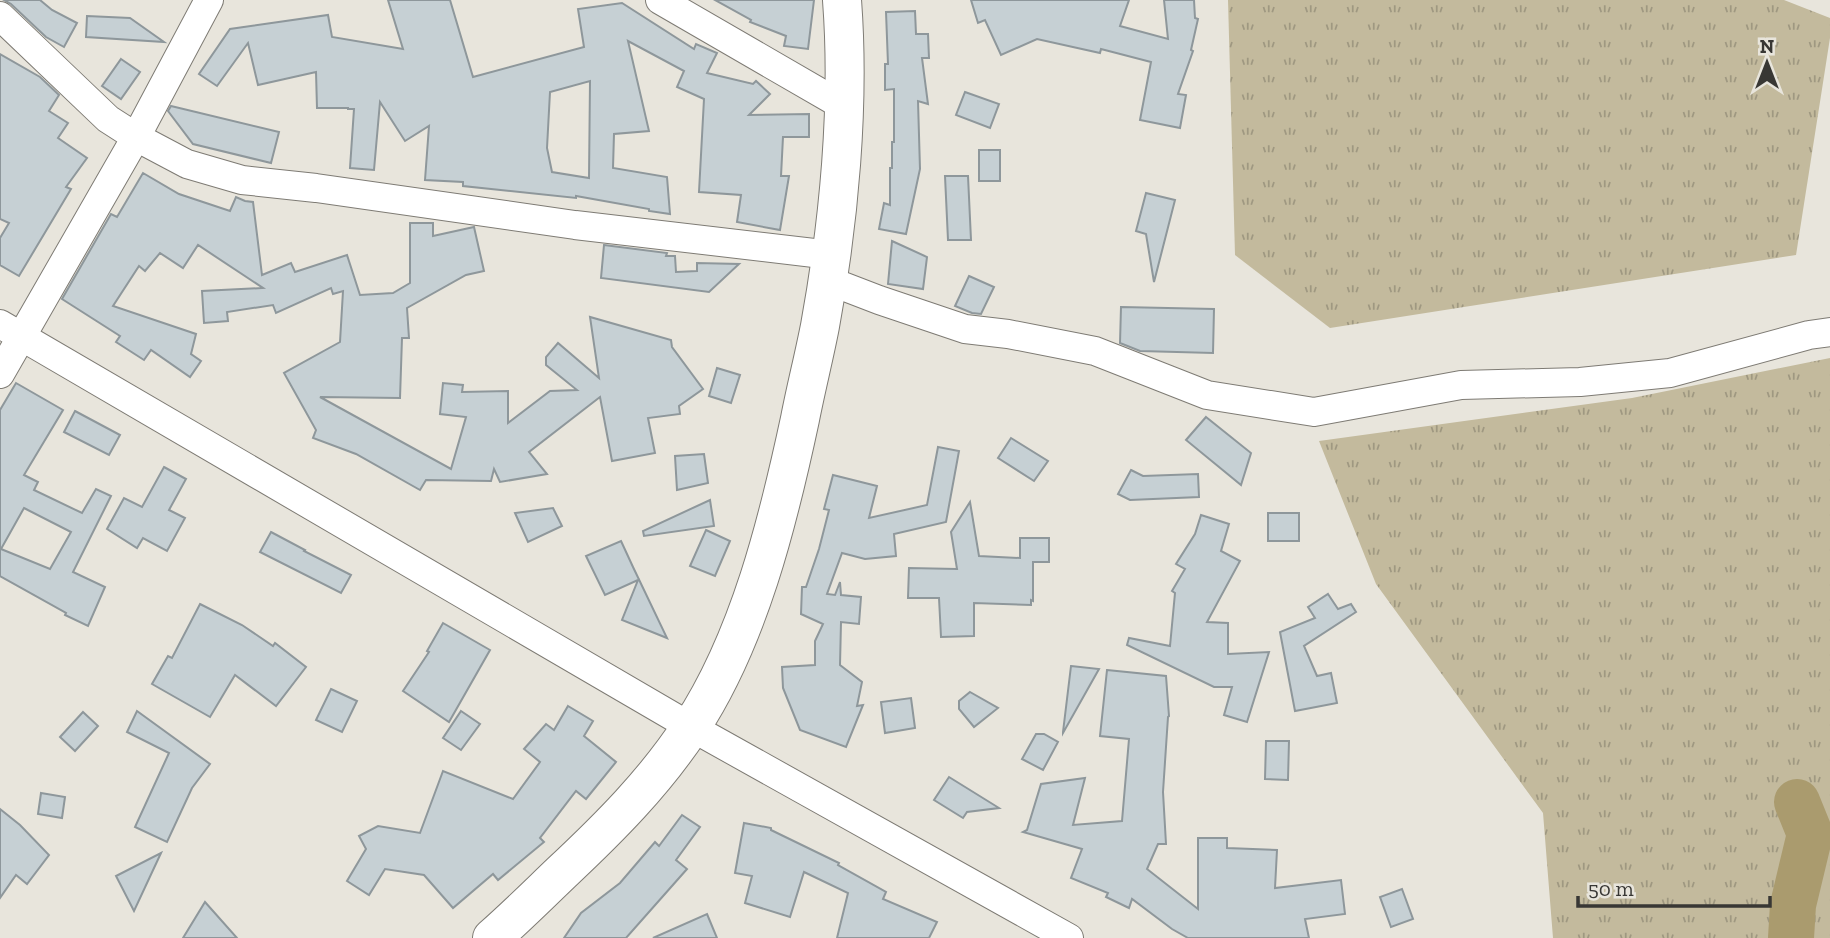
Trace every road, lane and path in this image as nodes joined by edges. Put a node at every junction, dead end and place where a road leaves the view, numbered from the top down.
1 (209, 0) edge
2 (660, 0) edge
3 (842, 0) edge
4 (0, 16) edge
5 (845, 107) junction
6 (136, 137) junction
7 (829, 267) junction
8 (11, 331) edge
9 (1830, 332) edge
10 (0, 374) edge
11 (691, 727) junction
12 (492, 938) edge
13 (1069, 938) edge

1 - 6 street
2 - 5 street
3 - 5 street
4 - 6 street
5 - 7 street
6 - 7 street
6 - 8 street
7 - 9 street
7 - 11 street
8 - 10 street
8 - 11 street
11 - 12 street
11 - 13 street

